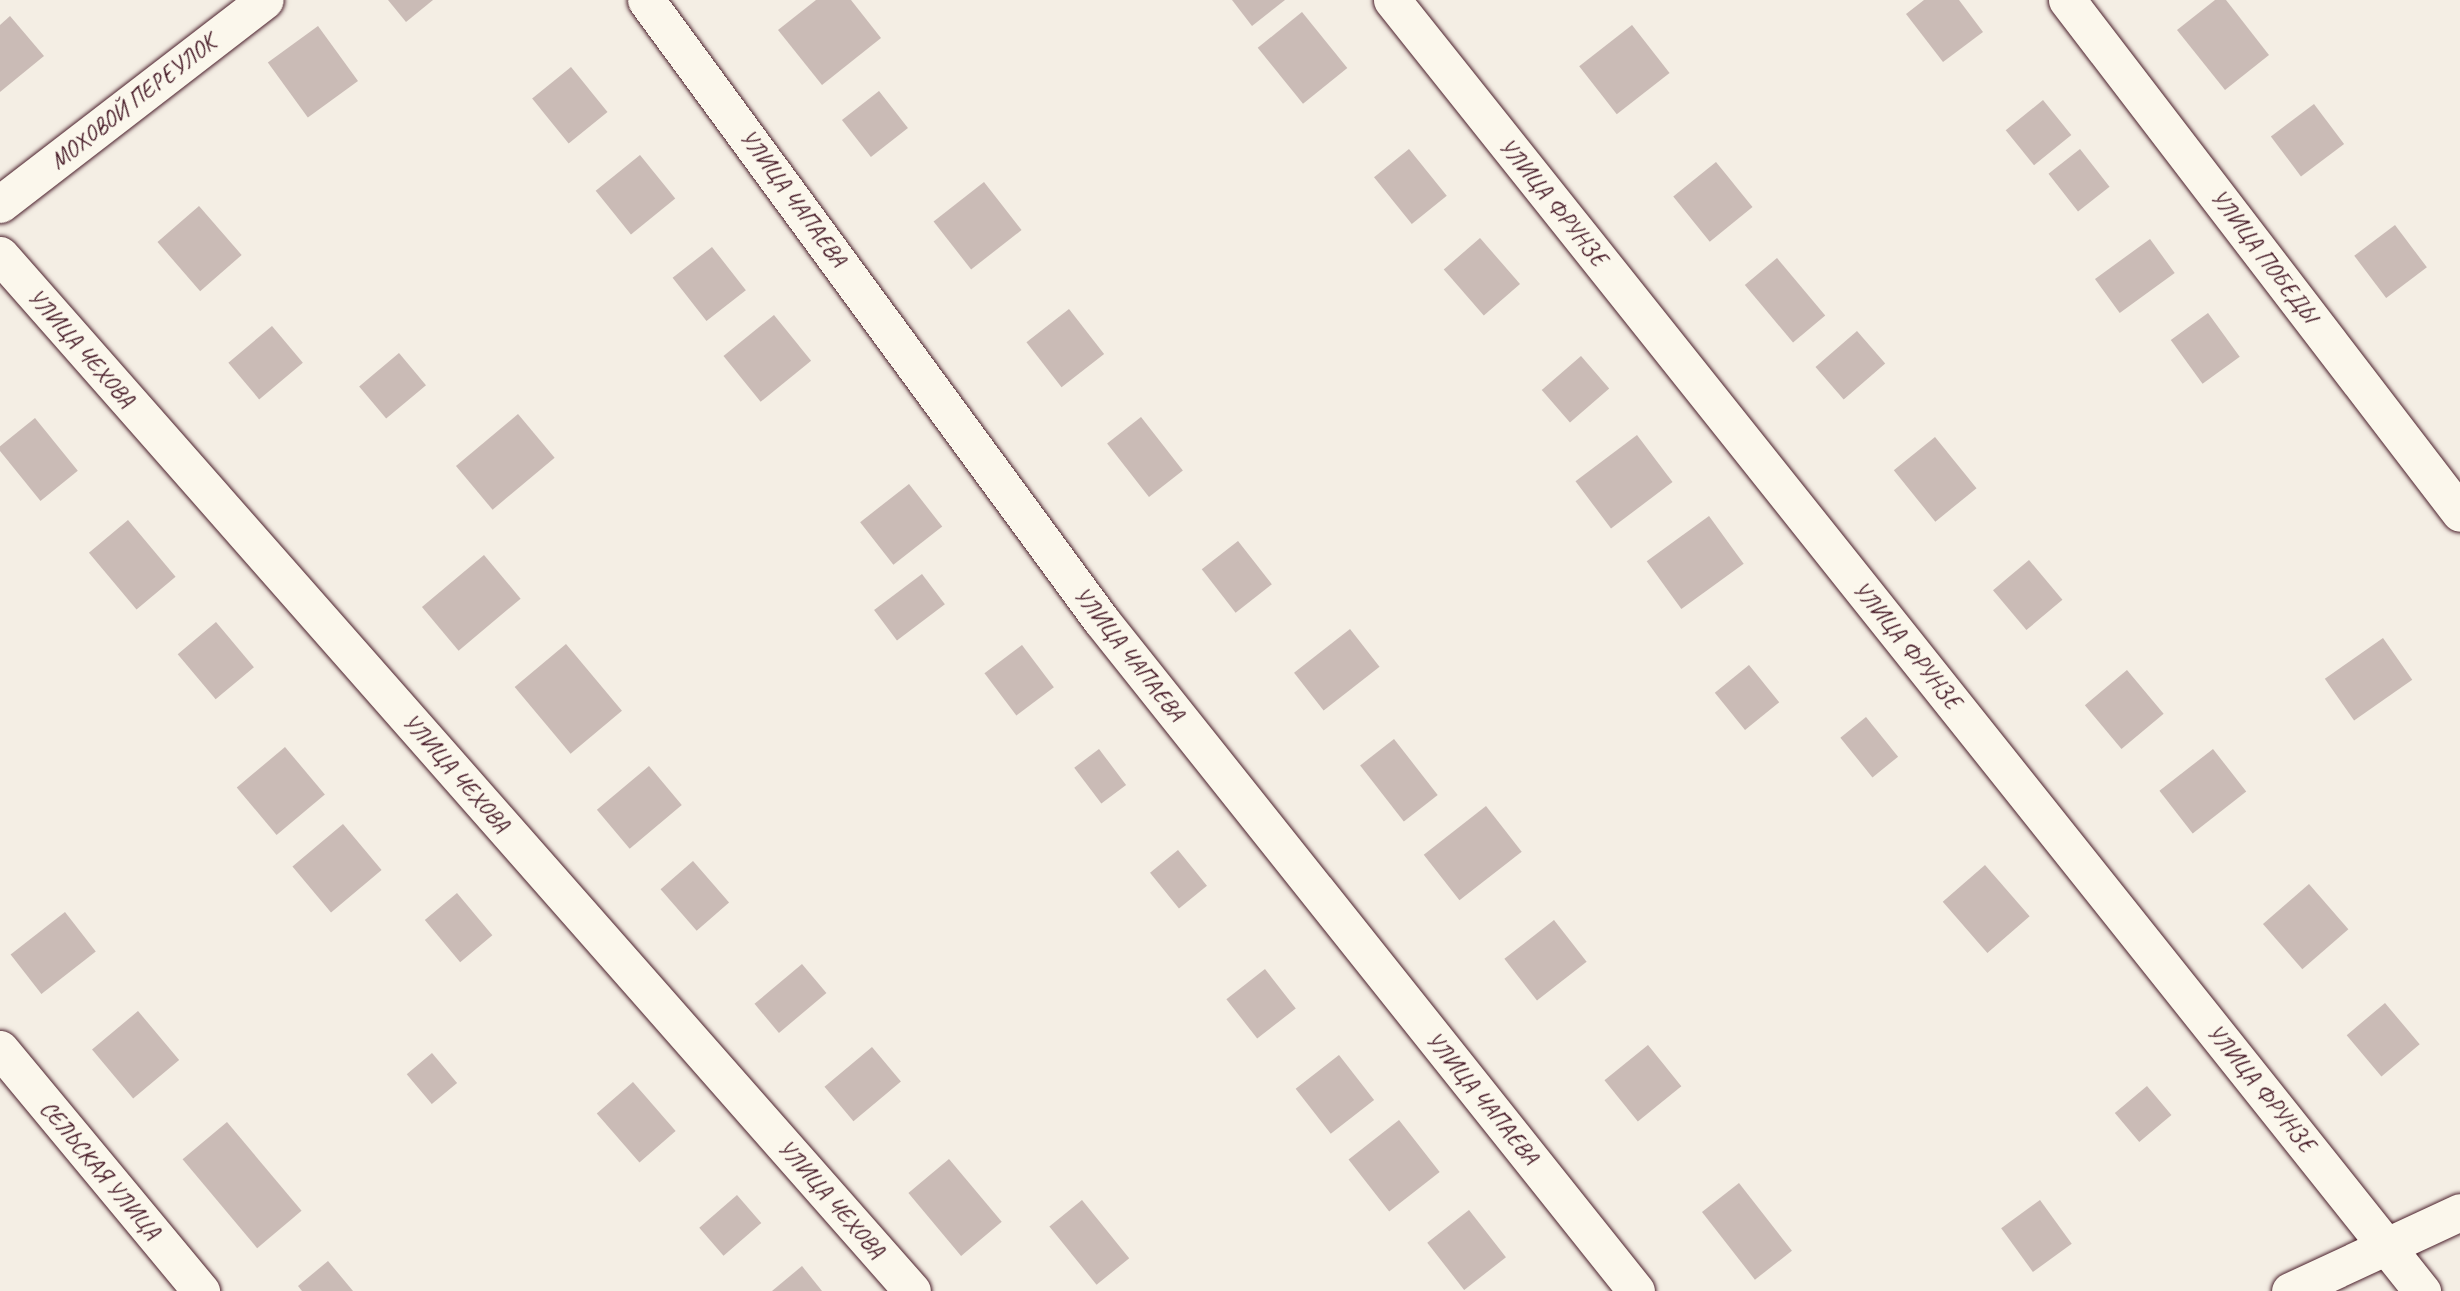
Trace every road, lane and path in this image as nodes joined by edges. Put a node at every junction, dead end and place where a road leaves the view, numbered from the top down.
1 (265, 0) edge
2 (646, 0) edge
3 (1391, 0) edge
4 (2067, 0) edge
5 (0, 204) edge
6 (0, 255) edge
7 (2460, 513) edge
8 (0, 1049) edge
9 (2460, 1212) edge
10 (2388, 1246) junction
11 (201, 1291) edge
12 (912, 1291) edge
13 (1636, 1291) edge
14 (2290, 1291) edge
15 (2422, 1291) edge

1 - 5 street, МОХОВОЙ ПЕРЕУЛОК
2 - 13 street, УЛИЦА ЧАПАЕВА
3 - 10 street, УЛИЦА ФРУНЗЕ
4 - 7 street, УЛИЦА ПОБЕДЫ
6 - 12 street, УЛИЦА ЧЕХОВА
8 - 11 street, СЕЛЬСКАЯ УЛИЦА
9 - 10 street
10 - 14 street
10 - 15 street, УЛИЦА ФРУНЗЕ

